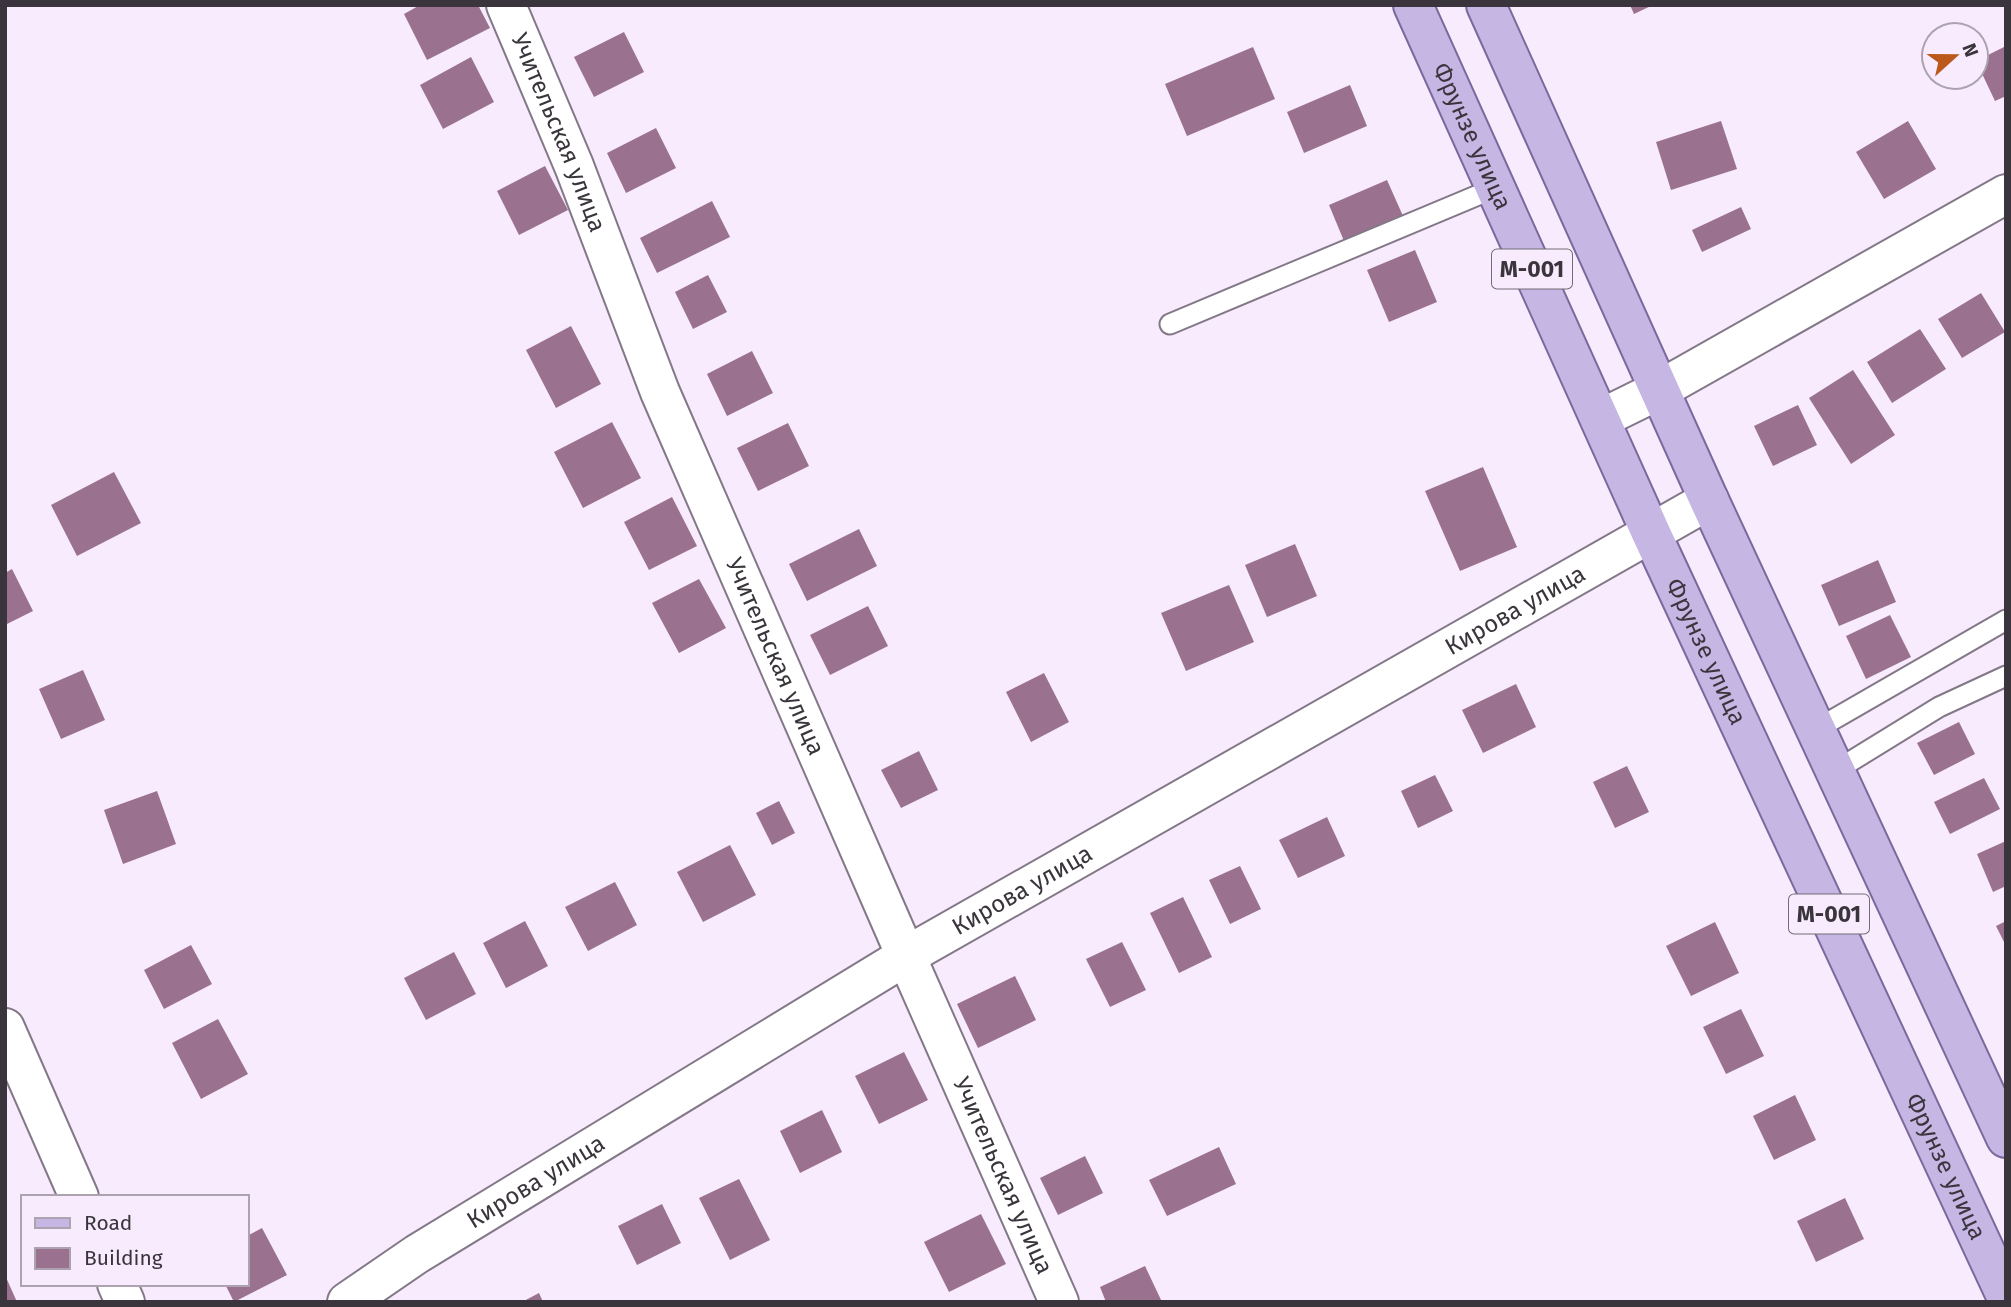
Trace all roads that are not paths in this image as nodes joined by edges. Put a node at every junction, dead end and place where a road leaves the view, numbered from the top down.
1 (506, 5) edge
2 (1413, 5) edge
3 (1486, 5) edge
4 (1495, 188) junction
5 (2006, 194) edge
6 (1170, 324) dead end
7 (1659, 390) junction
8 (1600, 419) junction
9 (1709, 500) junction
10 (1651, 533) junction
11 (2006, 620) edge
12 (2006, 676) edge
13 (1815, 730) junction
14 (1835, 771) junction
15 (906, 956) junction
16 (5, 1028) edge
17 (2006, 1138) edge
18 (78, 1195) edge
19 (118, 1286) edge
20 (2006, 1296) edge
21 (125, 1302) edge
22 (347, 1302) edge
23 (1059, 1302) edge

1 - 15 street, Учительская улица
2 - 4 main road, Фрунзе улица / M-001
3 - 7 main road, M-001
4 - 6 lane
4 - 8 main road, Фрунзе улица / M-001
5 - 7 street
7 - 8 street
7 - 9 main road, M-001
8 - 10 main road, Фрунзе улица / M-001
9 - 10 street, Кирова улица
9 - 13 main road, M-001
10 - 15 street, Кирова улица
10 - 20 main road, Фрунзе улица / M-001
11 - 13 lane
12 - 14 lane
13 - 14 main road, M-001
14 - 17 main road, M-001
15 - 22 street, Кирова улица
15 - 23 street, Учительская улица
16 - 18 street
19 - 21 street

